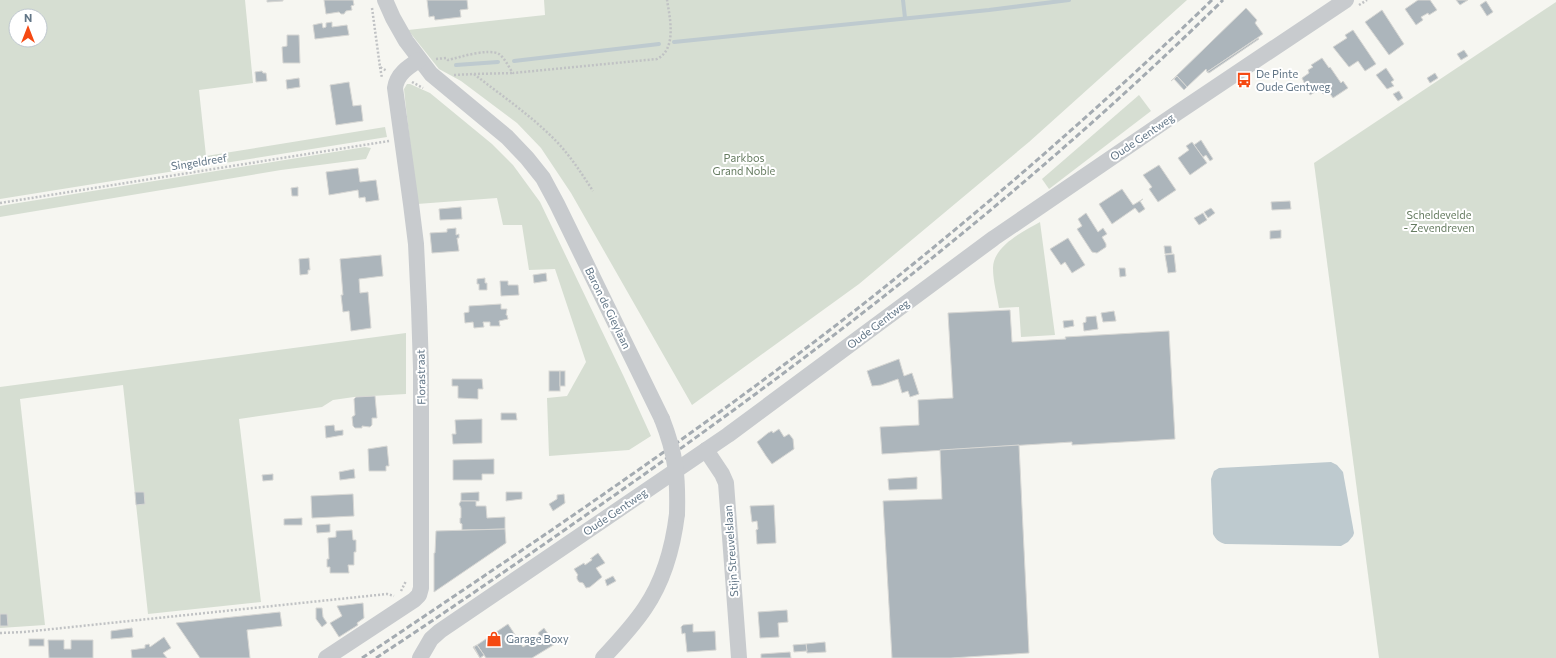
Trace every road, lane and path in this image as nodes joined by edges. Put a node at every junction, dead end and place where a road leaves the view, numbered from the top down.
1 (667, 0) edge
2 (1346, 0) edge
3 (378, 2) edge
4 (420, 60) junction
5 (380, 67) junction
6 (513, 73) junction
7 (474, 74) junction
8 (398, 76) junction
9 (382, 82) dead end
10 (433, 84) junction
11 (390, 133) dead end
12 (593, 192) dead end
13 (0, 203) edge
14 (706, 450) junction
15 (407, 576) dead end
16 (397, 596) junction
17 (382, 621) junction
18 (0, 633) edge
19 (326, 658) edge
20 (420, 658) edge
21 (603, 658) edge
22 (739, 658) edge

1 - 6 path
2 - 14 street, Oude Gentweg
3 - 4 street, Baron de Gieylaan
3 - 5 path
4 - 6 path
4 - 8 street
4 - 10 street, Baron de Gieylaan
5 - 8 path
5 - 9 path
6 - 7 path
7 - 10 path
7 - 12 path
8 - 10 path
8 - 17 street, Florastraat
10 - 21 street, Baron de Gieylaan, bridge
11 - 13 path, Singeldreef
14 - 20 street, Oude Gentweg
14 - 22 street, Stijn Streuvelslaan
15 - 16 path
16 - 17 path
16 - 18 path
17 - 19 street, Florastraat

